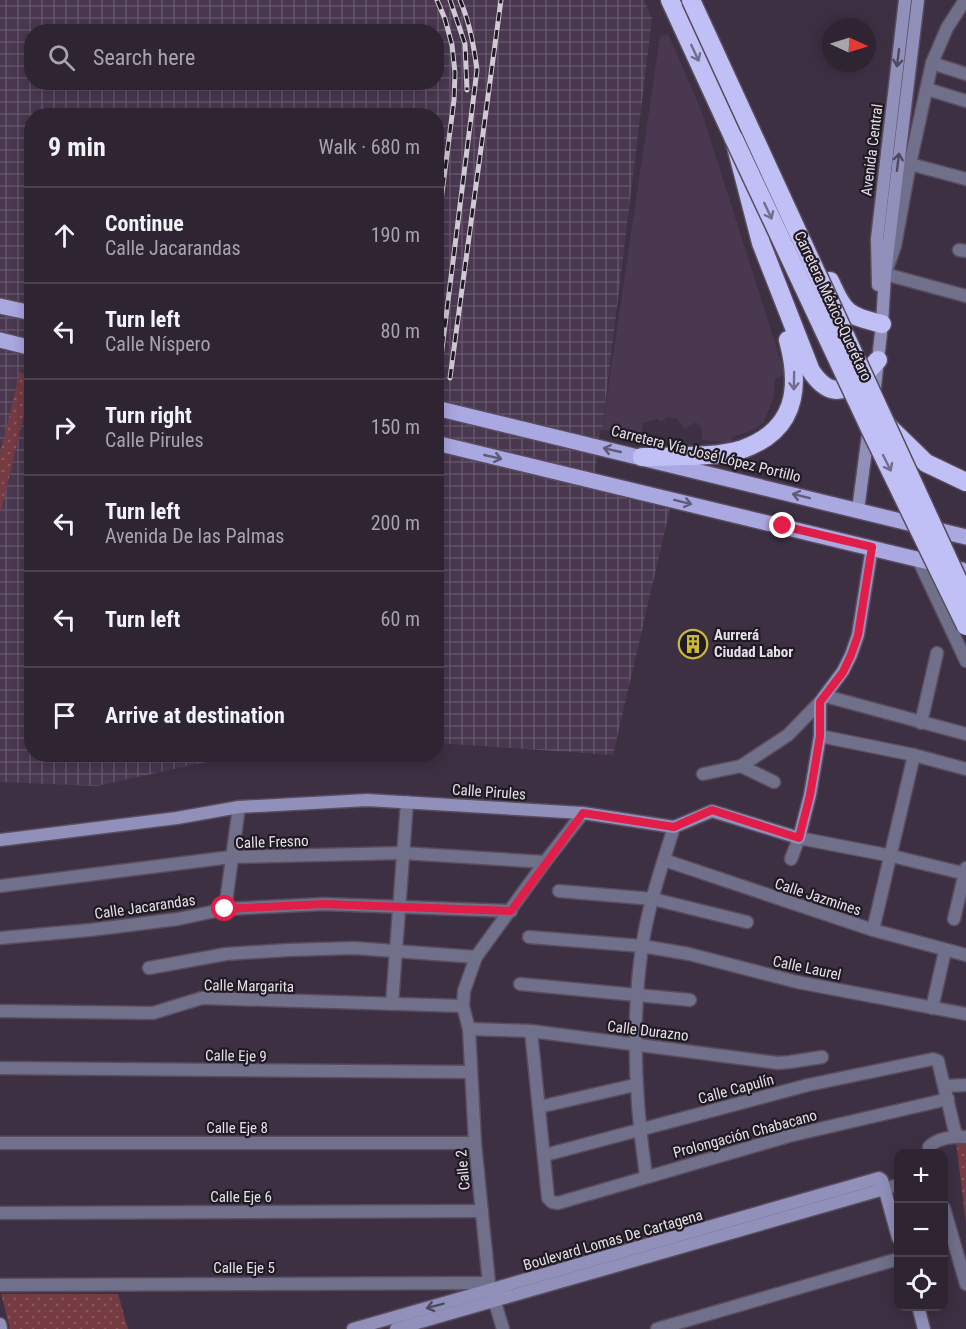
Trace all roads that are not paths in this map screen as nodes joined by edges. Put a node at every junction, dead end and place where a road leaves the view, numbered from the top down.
1 (670, 0) edge
2 (691, 0) edge
3 (905, 0) edge
4 (918, 0) edge
5 (966, 0) edge
6 (710, 41) junction
7 (932, 63) junction
8 (966, 74) edge
9 (927, 89) junction
10 (966, 101) edge
11 (734, 139) junction
12 (910, 164) junction
13 (966, 179) edge
14 (761, 243) junction
15 (885, 274) junction
16 (966, 296) edge
17 (883, 304) junction
18 (0, 306) edge
19 (24, 311) edge
20 (882, 324) junction
21 (0, 340) edge
22 (24, 346) edge
23 (878, 360) junction
24 (875, 384) junction
25 (444, 410) edge
26 (884, 422) junction
27 (444, 445) edge
28 (642, 457) junction
29 (966, 474) edge
30 (966, 482) edge
31 (858, 510) junction
32 (966, 537) edge
33 (872, 547) junction
34 (918, 559) junction
35 (962, 570) edge
36 (966, 595) edge
37 (966, 626) edge
38 (937, 653) dead end
39 (966, 661) edge
40 (822, 699) junction
41 (921, 723) junction
42 (966, 734) edge
43 (820, 736) junction
44 (914, 755) junction
45 (741, 766) junction
46 (966, 769) edge
47 (703, 774) dead end
48 (774, 782) dead end
49 (407, 802) junction
50 (239, 807) junction
51 (583, 813) junction
52 (674, 827) junction
53 (799, 838) junction
54 (0, 840) edge
55 (402, 853) junction
56 (892, 856) junction
57 (231, 857) junction
58 (791, 859) dead end
59 (664, 860) junction
60 (545, 861) junction
61 (966, 872) edge
62 (0, 886) edge
63 (558, 891) dead end
64 (652, 899) junction
65 (399, 907) junction
66 (225, 909) junction
67 (511, 911) junction
68 (954, 919) dead end
69 (747, 922) dead end
70 (873, 930) junction
71 (0, 938) edge
72 (529, 938) dead end
73 (642, 946) junction
74 (395, 951) junction
75 (945, 951) junction
76 (966, 955) edge
77 (476, 957) junction
78 (149, 968) dead end
79 (520, 984) dead end
80 (637, 995) junction
81 (690, 1000) dead end
82 (392, 1004) junction
83 (463, 1006) junction
84 (932, 1008) junction
85 (0, 1011) edge
86 (966, 1014) edge
87 (469, 1029) junction
88 (531, 1031) junction
89 (636, 1045) junction
90 (822, 1056) dead end
91 (0, 1068) edge
92 (471, 1072) junction
93 (966, 1084) edge
94 (635, 1085) junction
95 (945, 1086) junction
96 (948, 1099) junction
97 (539, 1107) junction
98 (640, 1131) junction
99 (961, 1136) edge
100 (0, 1143) edge
101 (475, 1143) junction
102 (929, 1149) edge
103 (545, 1155) junction
104 (646, 1176) junction
105 (882, 1184) junction
106 (894, 1185) edge
107 (482, 1211) junction
108 (0, 1213) edge
109 (948, 1222) edge
110 (894, 1224) edge
111 (894, 1259) edge
112 (966, 1284) edge
113 (0, 1285) edge
114 (492, 1292) junction
115 (919, 1311) edge
116 (0, 1324) edge
117 (922, 1328) edge
118 (1, 1329) edge
119 (352, 1329) edge
120 (396, 1329) edge
121 (503, 1329) edge
122 (657, 1329) edge

1 -> 11 highway, Carretera México-Querétaro
2 - 6 highway, Carretera México-Querétaro, bridge
3 -> 17 street, Avenida Central
15 -> 4 street, Avenida Central
5 - 7 street
6 - 20 highway, bridge
6 - 26 highway, Carretera México-Querétaro, bridge
7 - 8 street
7 - 9 street
9 - 10 street
9 - 12 street
11 - 14 highway, bridge
11 -> 37 highway, Carretera México-Querétaro, bridge
12 - 13 street
12 - 15 street
14 - 23 highway
14 -> 28 highway
15 - 16 street
15 - 17 street, Avenida Central
17 - 20 street, Avenida Central
18 - 19 main road
20 - 23 street, Avenida Central
21 - 22 main road
23 - 24 street, Avenida Central
24 - 29 street
24 - 31 street, Avenida Central
28 -> 25 main road, Carretera Vía José López Portillo
26 - 30 highway, bridge
26 - 36 highway, Carretera México-Querétaro, bridge
27 -> 33 main road
31 -> 28 main road, Carretera Vía José López Portillo
31 - 32 main road, Carretera Vía José López Portillo
33 - 34 main road
33 - 40 street
34 - 35 main road
34 - 39 street
35 - 36 street
38 - 41 street
40 - 41 street
40 - 43 street
40 - 45 street
41 - 42 street
43 - 44 street
43 - 53 street
44 - 46 street
44 - 56 street
45 - 47 street
45 - 48 street
49 - 50 street, Calle Pirules
49 - 51 street, Calle Pirules
49 - 55 street
50 - 54 street, Calle Pirules
50 - 57 street
51 - 52 street, Calle Pirules
51 - 60 street
52 - 53 street
52 - 59 street
53 - 56 street
53 - 58 street
55 - 57 street, Calle Fresno
55 - 60 street, Calle Fresno
55 - 65 street
56 - 61 street
56 - 70 street
57 - 62 street, Calle Fresno
57 - 66 street
59 - 64 street
59 - 70 street, Calle Jazmines
60 - 67 street
61 - 68 street
63 - 64 street
64 - 69 street
64 - 73 street
65 - 66 street, Calle Jacarandas
65 - 67 street, Calle Jacarandas
65 - 74 street
66 - 71 street, Calle Jacarandas
67 - 77 street
70 - 75 street, Calle Jazmines
72 - 73 street, Calle Laurel
73 - 80 street
73 - 84 street, Calle Laurel
74 - 77 street
74 - 78 street
74 - 82 street
75 - 76 street, Calle Jazmines
75 - 84 street
77 - 83 street
79 - 80 street
80 - 81 street
80 - 89 street
82 - 83 street, Calle Margarita
82 - 85 street, Calle Margarita
83 - 87 street, Calle 2
84 - 86 street, Calle Laurel
87 - 88 street, Calle Durazno
87 - 92 street, Calle 2
88 - 89 street, Calle Durazno
88 - 97 street
89 - 90 street, Calle Durazno
89 - 94 street
91 - 92 street, Calle Eje 9
92 - 101 street, Calle 2
93 - 95 street
94 - 97 street
94 - 98 street
95 - 96 street
95 - 98 street, Calle Capulín
96 - 99 street
96 - 104 street, Prolongación Chabacano
97 - 103 street
98 - 103 street, Calle Capulín
98 - 104 street
99 - 102 street
100 - 101 street, Calle Eje 8
101 - 107 street, Calle 2
103 - 104 street, Prolongación Chabacano
105 - 106 street, Boulevard Lomas De Cartagena
105 - 110 street
105 - 114 street, Boulevard Lomas De Cartagena
107 - 108 street, Calle Eje 6
107 - 114 street, Calle 2
109 - 112 street
111 - 122 street
113 - 114 street, Calle Eje 5
114 -> 119 street, Boulevard Lomas De Cartagena
114 - 120 street, Boulevard Lomas De Cartagena
114 - 121 street, Calle 2
115 - 117 street
116 - 118 street

